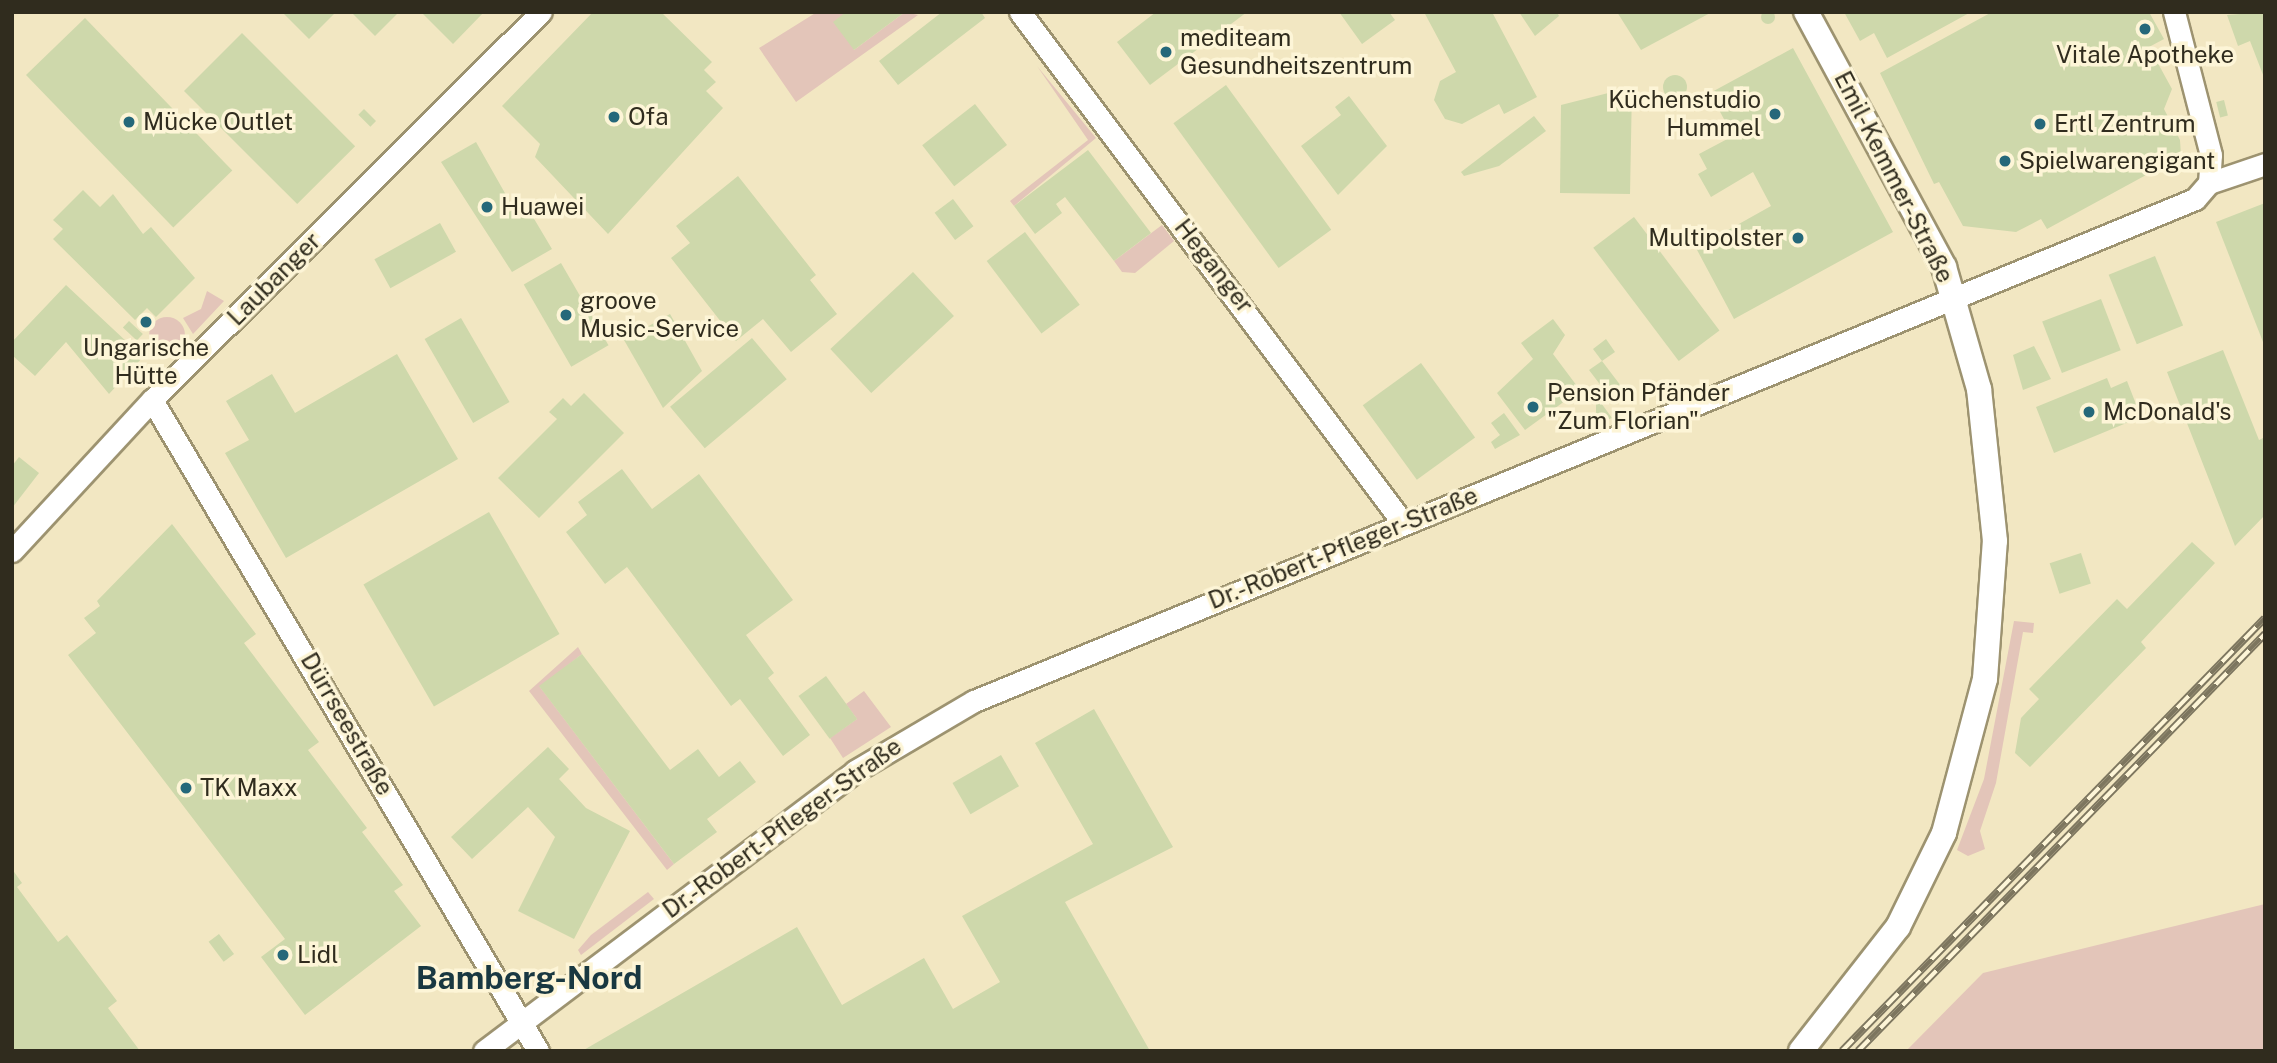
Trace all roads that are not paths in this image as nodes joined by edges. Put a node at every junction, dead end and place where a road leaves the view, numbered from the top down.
1 (541, 12) edge
2 (1020, 12) edge
3 (1806, 12) edge
4 (2174, 12) edge
5 (2265, 164) edge
6 (2209, 183) junction
7 (1955, 299) junction
8 (152, 400) junction
9 (1403, 523) junction
10 (12, 551) edge
11 (522, 1022) junction
12 (485, 1051) edge
13 (538, 1051) edge
14 (1801, 1051) edge

1 - 8 street, Laubanger
2 - 9 street, Heganger
3 - 7 street, Emil-Kemmer-Straße
4 - 6 street
5 - 6 street, Dr.-Robert-Pfleger-Straße
6 - 7 street, Dr.-Robert-Pfleger-Straße
7 - 9 street, Dr.-Robert-Pfleger-Straße
7 - 14 street, Emil-Kemmer-Straße
8 - 10 street, Laubanger
8 - 11 street, Dürrseestraße
9 - 11 street, Dr.-Robert-Pfleger-Straße
11 - 12 street, Dr.-Robert-Pfleger-Straße
11 - 13 street, Dürrseestraße

